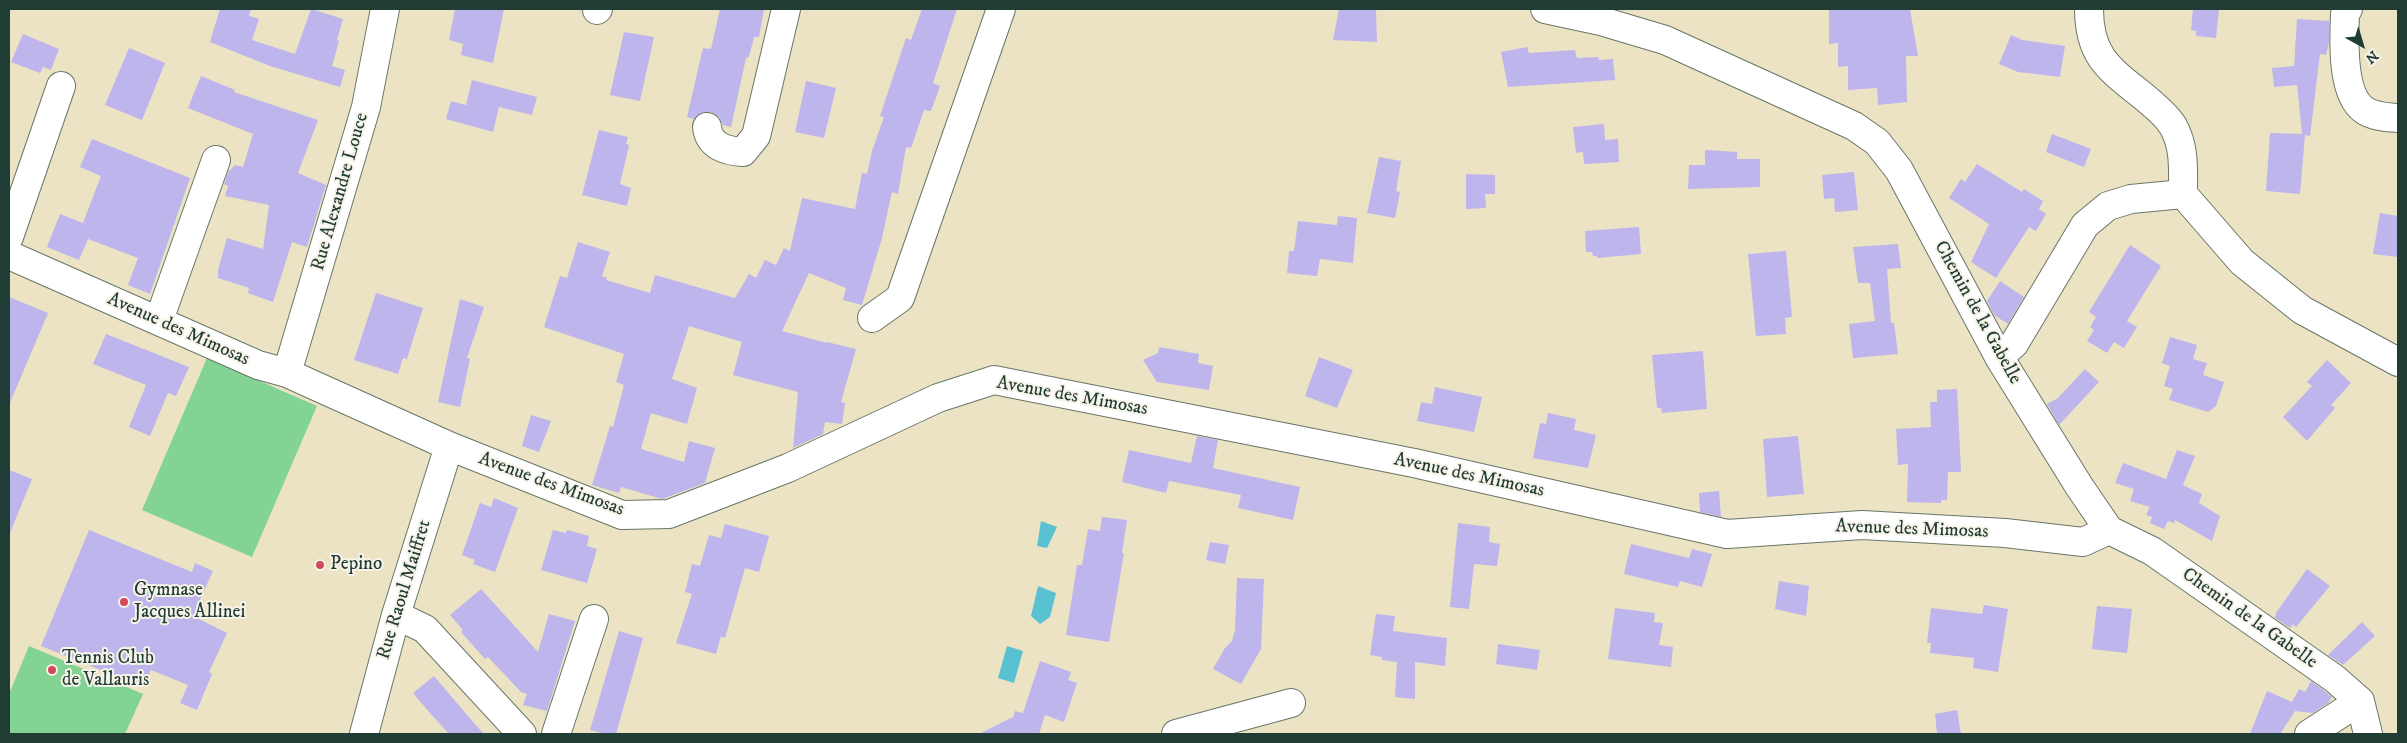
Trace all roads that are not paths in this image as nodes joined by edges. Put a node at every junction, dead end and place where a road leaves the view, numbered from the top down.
1 (385, 9) edge
2 (786, 9) edge
3 (1001, 9) edge
4 (1545, 9) edge
5 (2089, 9) edge
6 (2348, 9) edge
7 (61, 86) dead end
8 (2398, 118) edge
9 (707, 127) dead end
10 (216, 160) dead end
11 (2182, 194) junction
12 (9, 237) edge
13 (9, 255) edge
14 (872, 318) dead end
15 (159, 320) junction
16 (1999, 357) junction
17 (2398, 362) edge
18 (288, 373) junction
19 (449, 446) junction
20 (2109, 530) junction
21 (396, 615) junction
22 (594, 619) dead end
23 (2360, 701) junction
24 (1291, 703) dead end
25 (364, 734) edge
26 (522, 734) edge
27 (556, 734) edge
28 (1176, 734) edge
29 (2309, 734) edge
30 (2368, 734) edge

1 - 18 street, Rue Alexandre Louce
2 - 9 street
3 - 14 street
4 - 16 street, Chemin de la Gabelle
5 - 11 street
6 - 8 street
7 - 12 street
10 - 15 street
11 - 16 street
11 - 17 street
13 - 15 street, Avenue des Mimosas
15 - 18 street, Avenue des Mimosas
16 - 20 street, Chemin de la Gabelle
18 - 19 street, Avenue des Mimosas
19 - 20 street, Avenue des Mimosas
19 - 21 street, Rue Raoul Maiffret
20 - 23 street, Chemin de la Gabelle
21 - 25 street, Rue Raoul Maiffret
21 - 26 street
22 - 27 street
23 - 29 street
23 - 30 street
24 - 28 street

